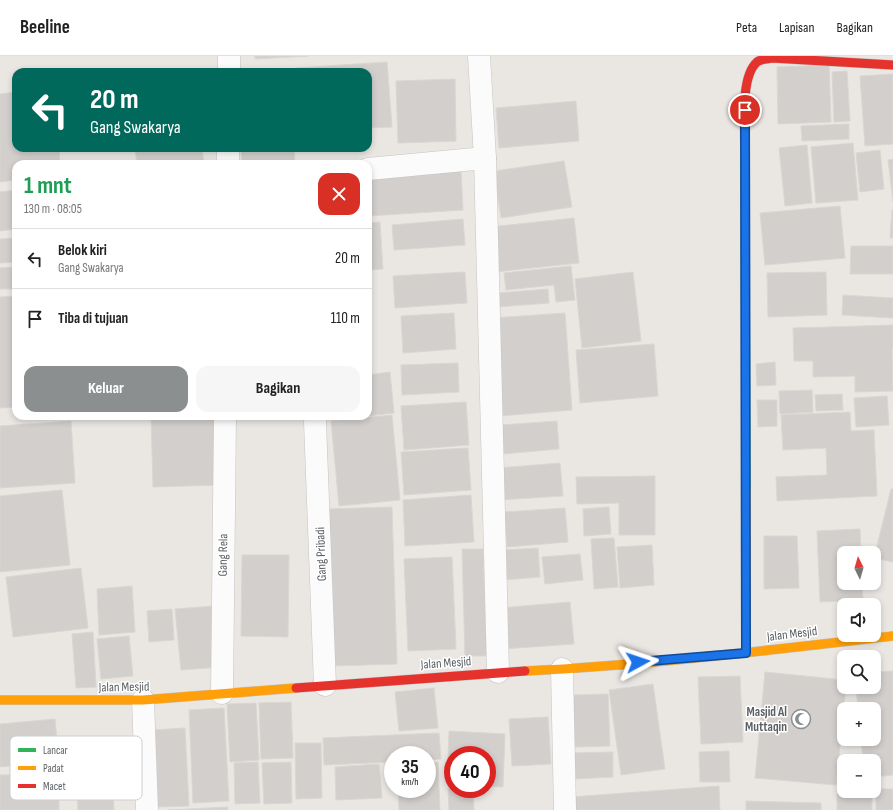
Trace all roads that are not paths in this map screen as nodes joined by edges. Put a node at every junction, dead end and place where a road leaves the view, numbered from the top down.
1 (229, 56) edge
2 (479, 56) edge
3 (893, 65) edge
4 (229, 68) edge
5 (485, 158) junction
6 (372, 169) edge
7 (225, 420) edge
8 (315, 422) dead end
9 (893, 636) edge
10 (746, 653) junction
11 (562, 669) junction
12 (498, 672) junction
13 (325, 685) junction
14 (222, 693) junction
15 (0, 700) edge
16 (143, 700) junction
17 (147, 810) edge
18 (565, 810) edge

1 - 4 street
2 - 5 street
3 - 10 street
5 - 6 street
5 - 12 street
7 - 14 street, Gang Rela
8 - 13 street, Gang Pribadi
9 - 10 street, Jalan Mesjid
10 - 11 street, Jalan Mesjid
11 - 12 street, Jalan Mesjid
11 - 18 street
12 - 13 street, Jalan Mesjid
13 - 14 street, Jalan Mesjid
14 - 16 street, Jalan Mesjid
15 - 16 street, Jalan Mesjid
16 - 17 street

